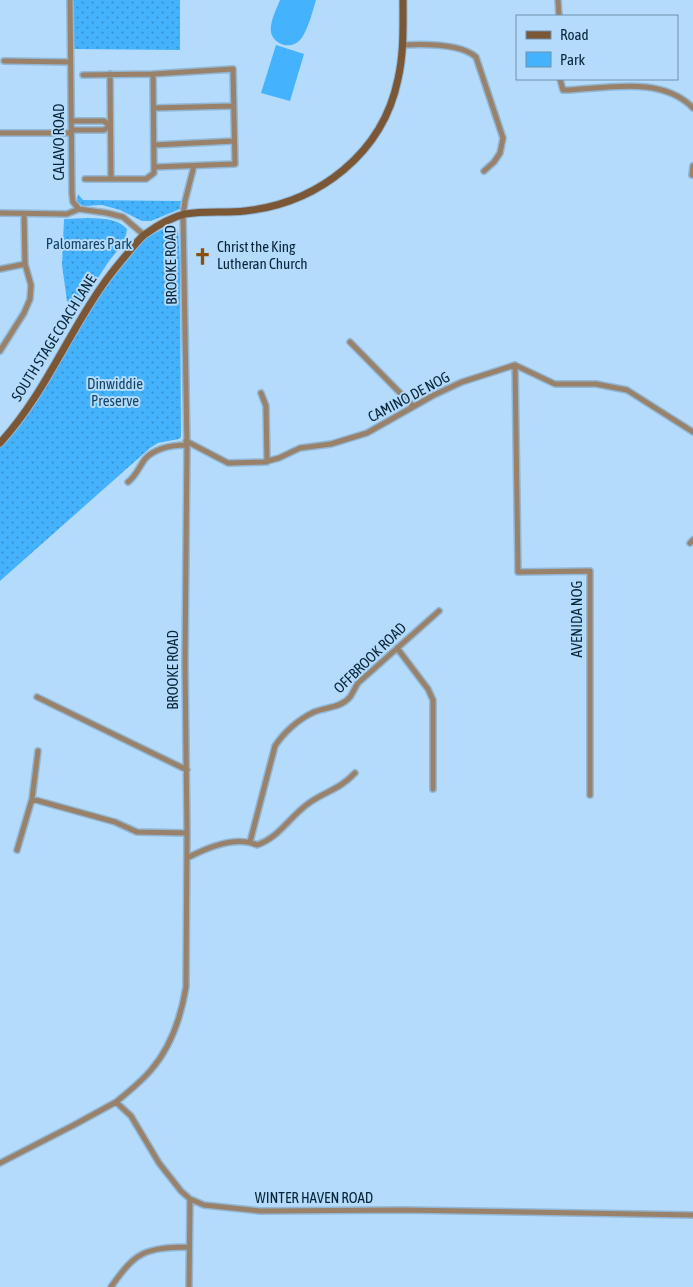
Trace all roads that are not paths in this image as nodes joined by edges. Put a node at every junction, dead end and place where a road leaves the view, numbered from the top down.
1 (70, 0) edge
2 (402, 0) edge
3 (558, 0) edge
4 (559, 15) edge
5 (403, 45) junction
6 (4, 61) dead end
7 (70, 62) junction
8 (110, 74) junction
9 (153, 74) junction
10 (83, 75) dead end
11 (560, 80) edge
12 (234, 106) junction
13 (154, 108) junction
14 (693, 108) edge
15 (71, 121) junction
16 (110, 126) junction
17 (71, 132) junction
18 (0, 134) edge
19 (234, 141) junction
20 (154, 145) junction
21 (194, 166) junction
22 (693, 166) edge
23 (154, 168) junction
24 (484, 171) dead end
25 (692, 175) edge
26 (85, 179) dead end
27 (111, 179) junction
28 (79, 209) junction
29 (0, 213) edge
30 (24, 214) junction
31 (183, 215) junction
32 (144, 235) junction
33 (25, 264) junction
34 (0, 269) edge
35 (350, 342) dead end
36 (0, 351) edge
37 (516, 365) junction
38 (261, 393) dead end
39 (413, 406) junction
40 (693, 432) edge
41 (0, 442) edge
42 (186, 443) junction
43 (266, 462) junction
44 (128, 482) dead end
45 (439, 611) dead end
46 (396, 648) junction
47 (37, 697) dead end
48 (38, 750) dead end
49 (187, 770) junction
50 (355, 773) dead end
51 (433, 789) dead end
52 (590, 795) dead end
53 (32, 799) junction
54 (187, 832) junction
55 (250, 842) junction
56 (17, 850) dead end
57 (187, 858) junction
58 (116, 1102) junction
59 (0, 1163) edge
60 (190, 1199) junction
61 (693, 1215) edge
62 (188, 1247) junction
63 (111, 1287) edge
64 (189, 1287) edge

1 - 7 street, CALAVO ROAD
2 - 5 main road, SOUTH STAGE COACH LANE
3 - 4 street
5 - 24 street
5 - 31 main road, SOUTH STAGE COACH LANE
6 - 7 street
7 - 15 street, CALAVO ROAD
8 - 9 street
8 - 10 street
8 - 16 street
9 - 12 street
9 - 13 street
11 - 14 street
12 - 13 street
12 - 19 street
13 - 20 street
15 - 16 street
15 - 17 street, CALAVO ROAD
16 - 17 street
16 - 27 street
17 - 18 street
17 - 28 street, CALAVO ROAD
19 - 20 street
19 - 21 street
20 - 23 street
21 - 23 street
21 - 31 street, BROOKE ROAD
22 - 25 street
23 - 27 street
26 - 27 street
28 - 30 street
28 - 32 street
29 - 30 street
30 - 33 street
31 - 32 main road, SOUTH STAGE COACH LANE
31 - 42 street, BROOKE ROAD
32 - 41 main road, SOUTH STAGE COACH LANE
33 - 34 street
33 - 36 street
35 - 39 street
37 - 39 street, CAMINO DE NOG
37 - 40 street
37 - 52 street, AVENIDA NOG
38 - 43 street
39 - 43 street, CAMINO DE NOG
42 - 43 street, CAMINO DE NOG
42 - 44 street
42 - 49 street, BROOKE ROAD
45 - 46 street, OFFBROOK ROAD
46 - 51 street
46 - 55 street, OFFBROOK ROAD
47 - 49 street
48 - 53 street
49 - 54 street, BROOKE ROAD
50 - 55 street
53 - 54 street
53 - 56 street
54 - 57 street, BROOKE ROAD
55 - 57 street
57 - 58 street, BROOKE ROAD
58 - 59 street
58 - 60 street
60 - 61 street, WINTER HAVEN ROAD
60 - 62 street
62 - 63 street
62 - 64 street

